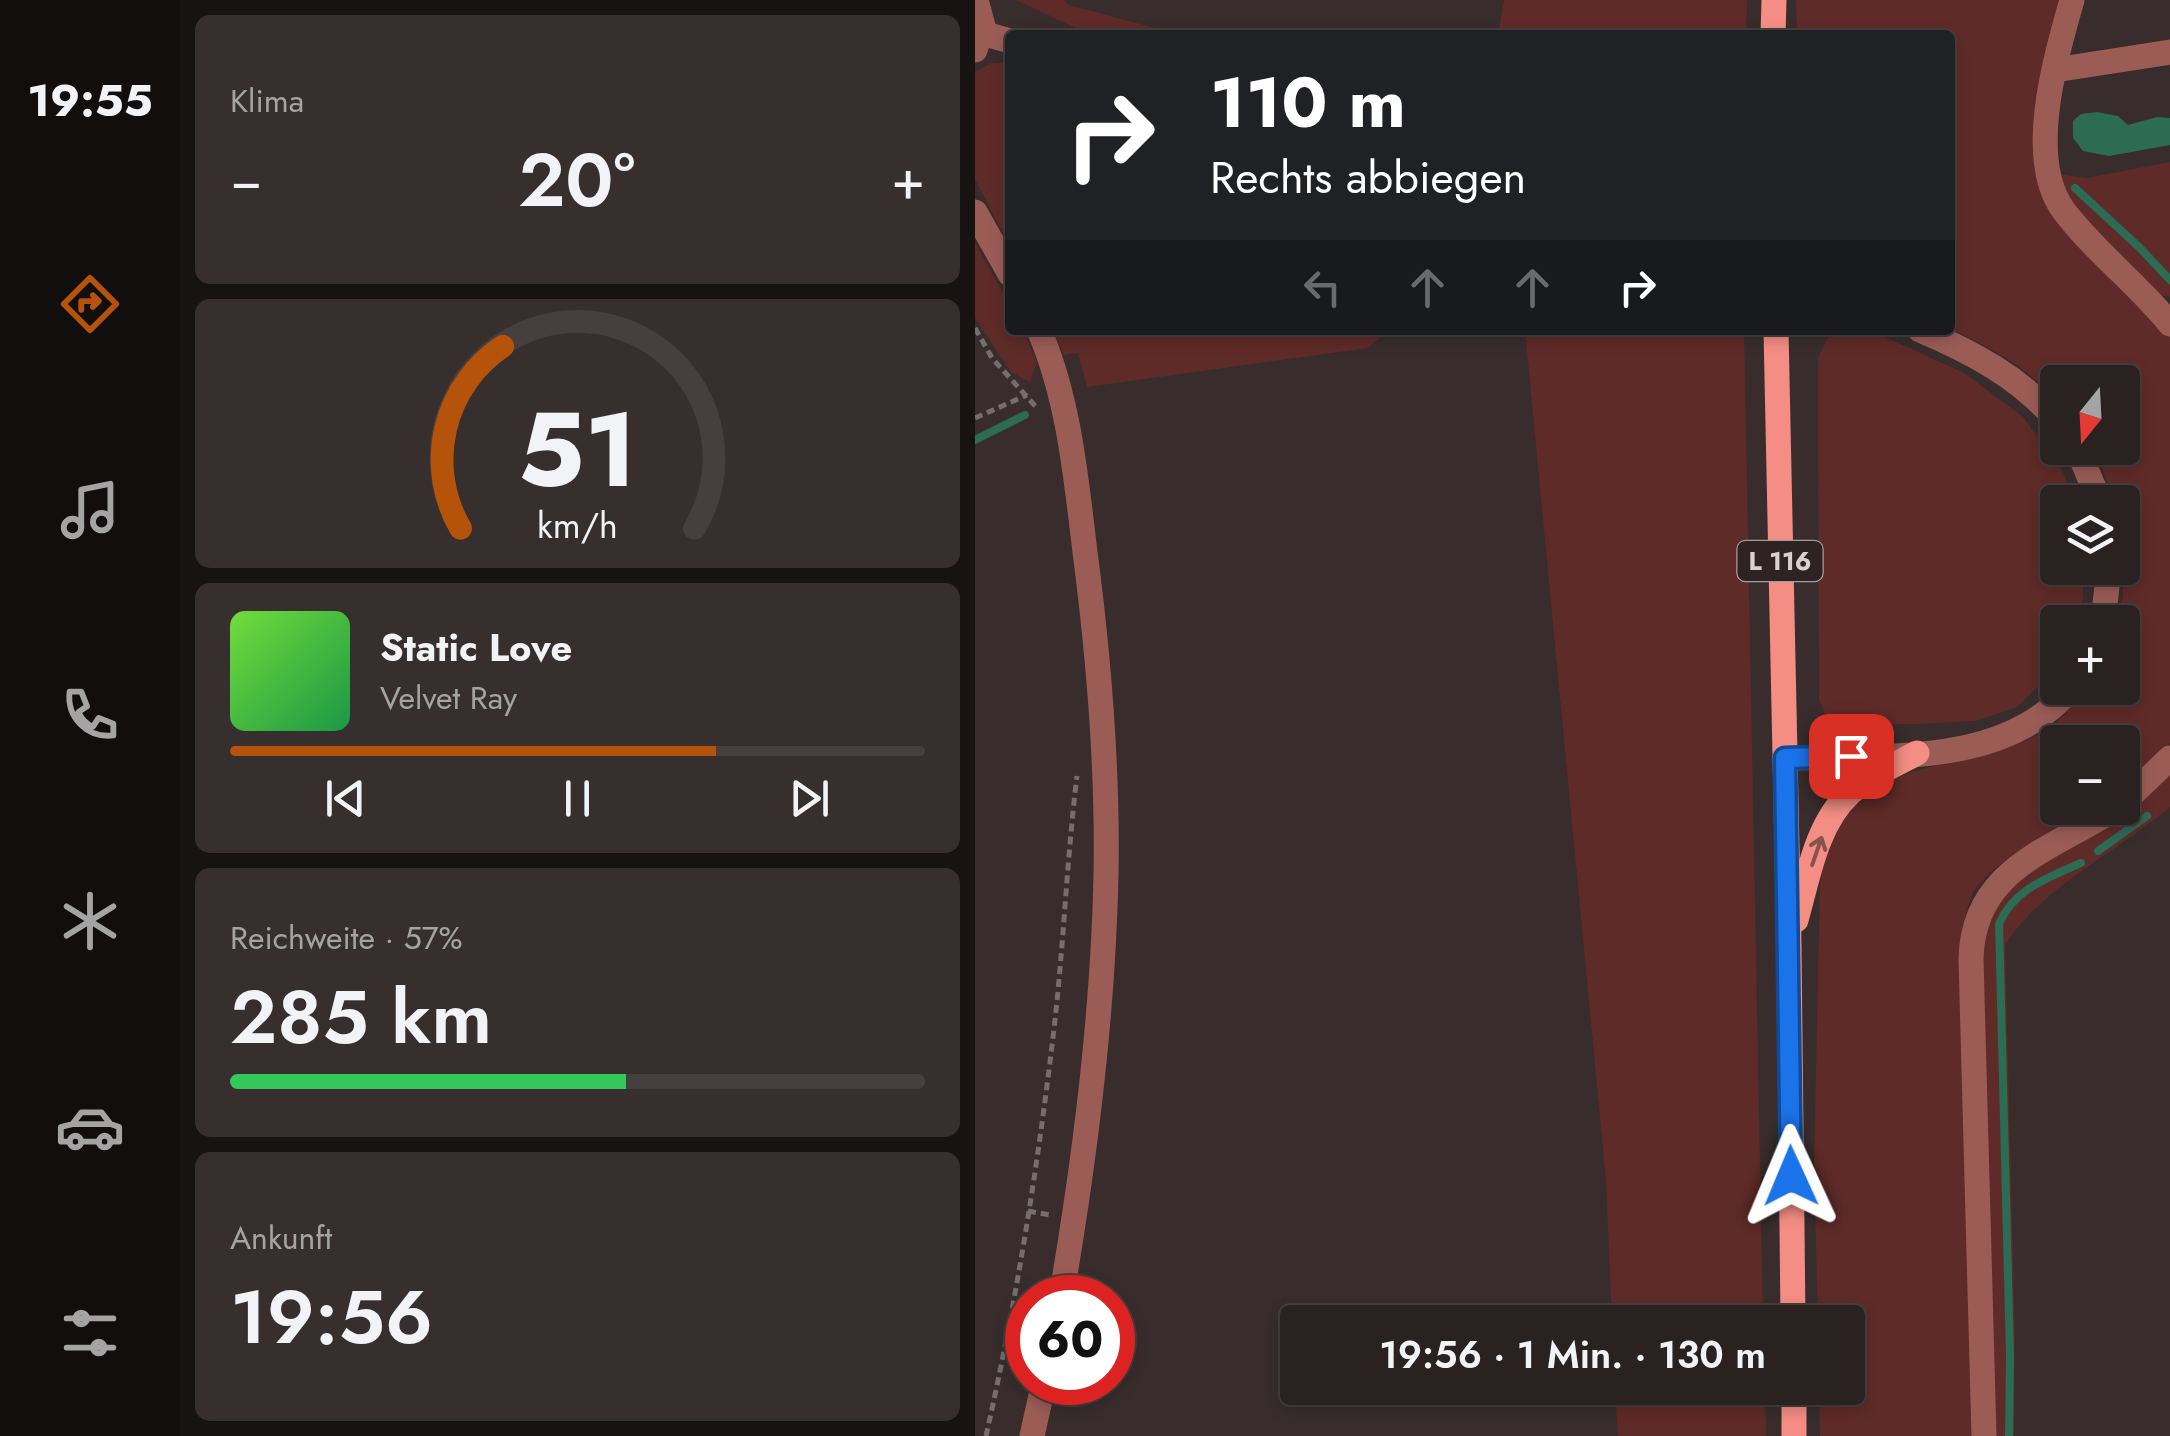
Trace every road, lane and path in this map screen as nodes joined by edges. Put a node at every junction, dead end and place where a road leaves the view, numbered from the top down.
1 (975, 0) edge
2 (1773, 0) edge
3 (2072, 0) edge
4 (1773, 30) edge
5 (979, 41) edge
6 (1005, 41) edge
7 (2170, 52) edge
8 (2055, 70) junction
9 (975, 212) edge
10 (1005, 265) edge
11 (2170, 324) edge
12 (975, 328) edge
13 (1041, 335) edge
14 (1776, 335) edge
15 (1930, 335) edge
16 (1060, 391) junction
17 (1027, 395) junction
18 (2040, 403) edge
19 (1039, 413) dead end
20 (975, 418) edge
21 (2053, 705) edge
22 (1917, 753) junction
23 (1785, 758) junction
24 (2170, 758) edge
25 (1079, 760) dead end
26 (2140, 787) edge
27 (2088, 825) edge
28 (1789, 944) junction
29 (1064, 1275) edge
30 (1793, 1305) edge
31 (1039, 1405) edge
32 (1794, 1405) edge
33 (986, 1436) edge
34 (1032, 1436) edge
35 (1794, 1436) edge
36 (1985, 1436) edge

1 - 5 street
2 - 4 main road
3 - 8 street
5 - 6 street
7 - 8 street
8 - 11 street
9 - 10 street
12 - 17 path
13 - 16 street
14 - 23 main road, L 116
15 - 18 street
16 - 17 path
16 - 29 street
17 - 19 path
17 - 20 path
21 - 22 street
22 - 23 street
28 -> 22 main road
23 - 28 main road, L 116
24 - 26 street
25 - 33 path
27 - 36 street
28 - 30 main road, L 116
31 - 34 street
32 - 35 main road

